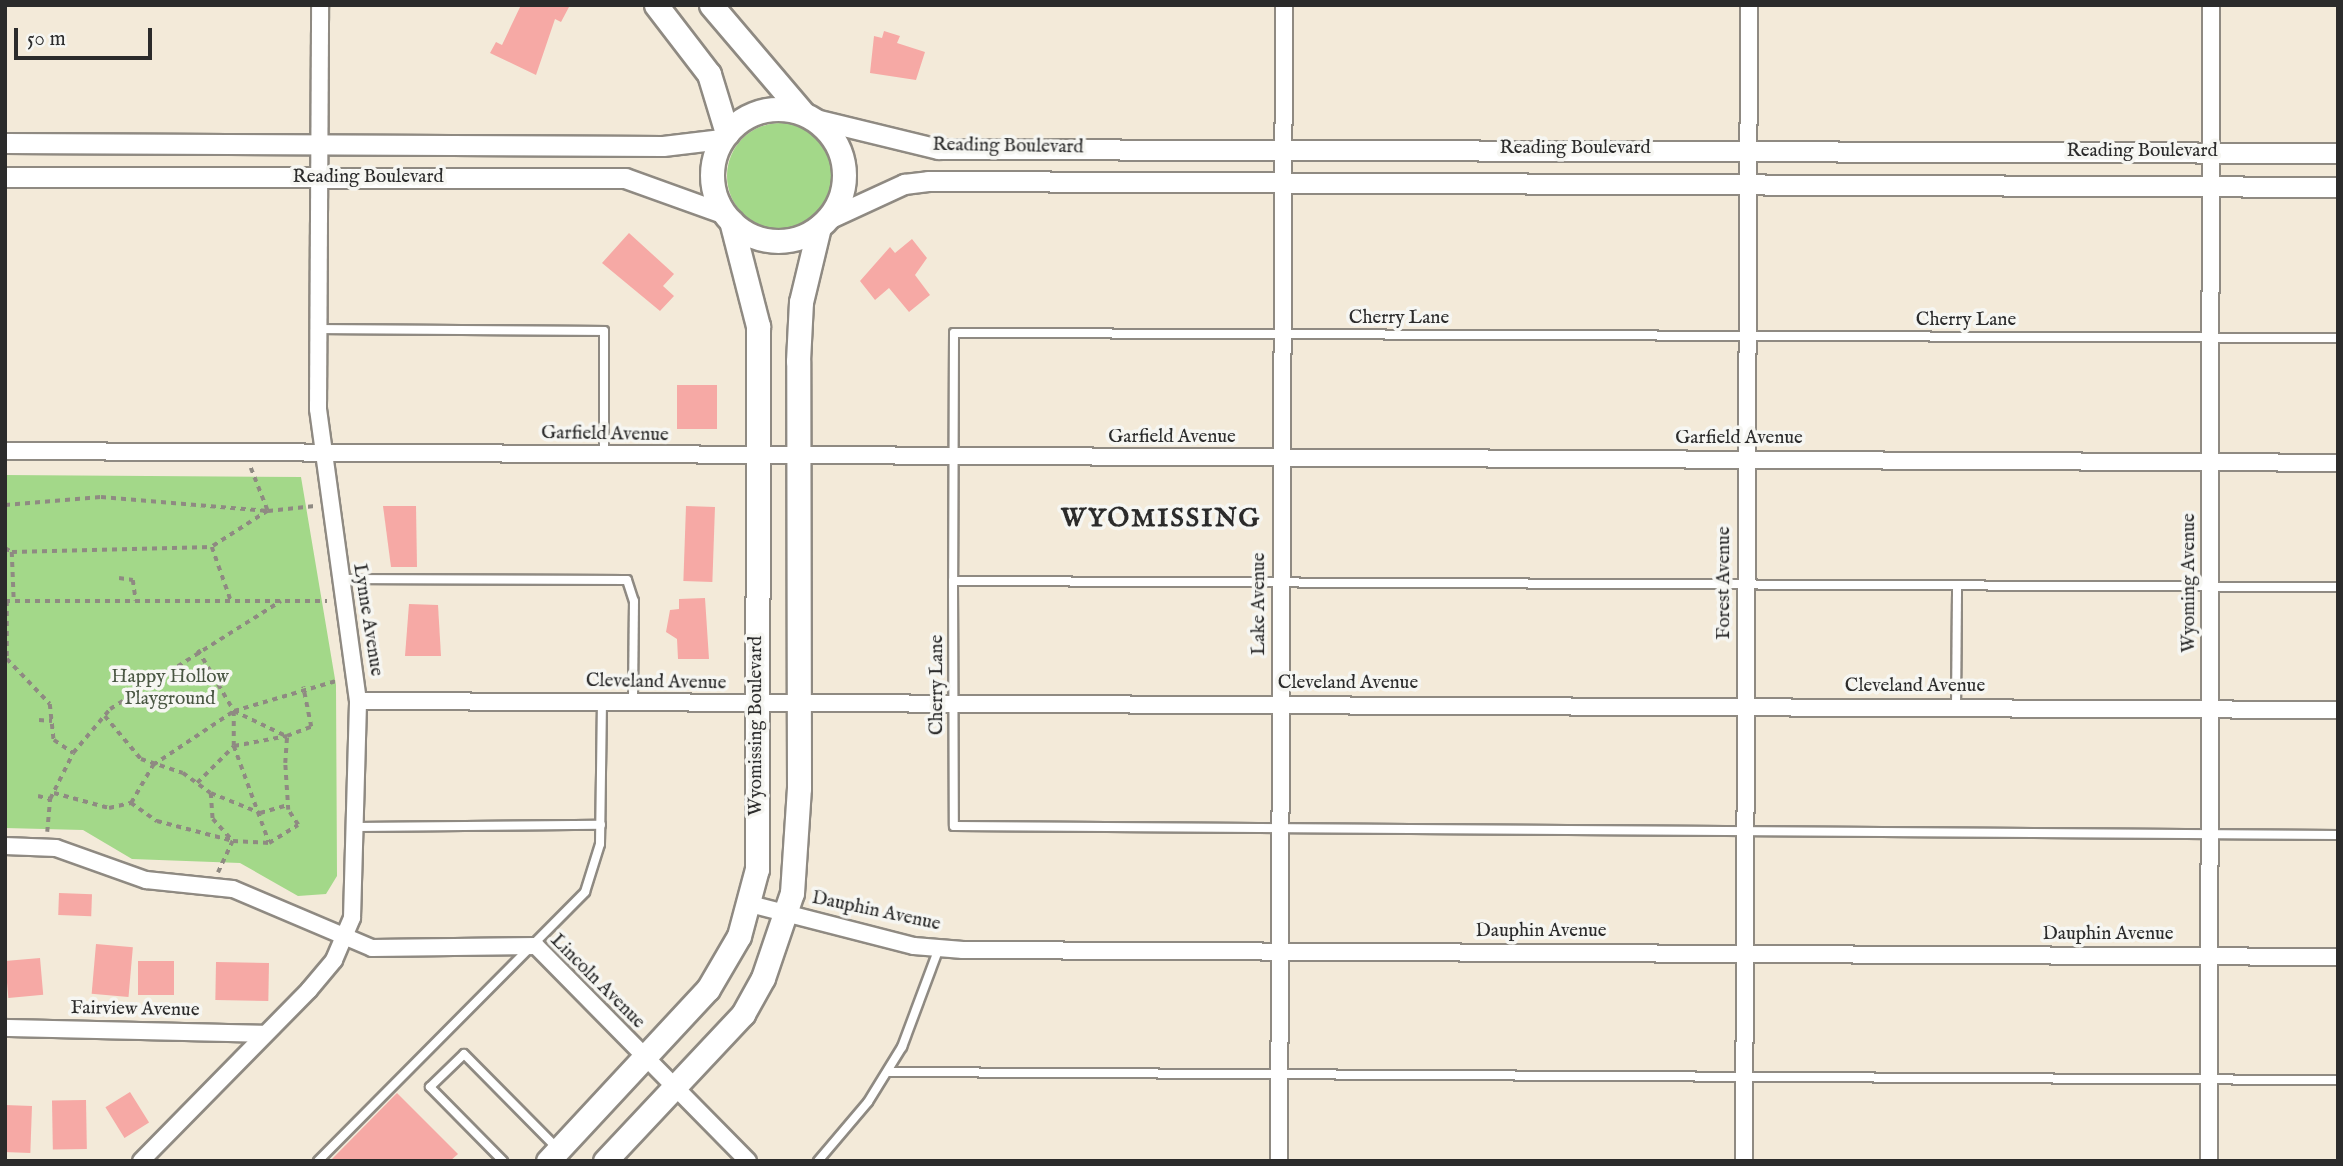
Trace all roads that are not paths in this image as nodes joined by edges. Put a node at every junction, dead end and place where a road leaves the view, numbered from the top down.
1 (320, 5) edge
2 (656, 5) edge
3 (711, 5) edge
4 (1284, 5) edge
5 (1749, 5) edge
6 (2211, 5) edge
7 (809, 116) junction
8 (724, 136) junction
9 (318, 141) junction
10 (5, 143) edge
11 (1284, 148) junction
12 (1747, 150) junction
13 (2210, 152) junction
14 (2338, 153) edge
15 (5, 177) edge
16 (317, 178) junction
17 (1284, 184) junction
18 (2338, 187) edge
19 (2210, 188) junction
20 (1748, 189) junction
21 (728, 217) junction
22 (823, 223) junction
23 (319, 329) junction
24 (1282, 334) junction
25 (1748, 335) junction
26 (2211, 337) junction
27 (2338, 338) edge
28 (5, 451) edge
29 (321, 454) junction
30 (604, 456) junction
31 (756, 457) junction
32 (801, 458) junction
33 (954, 459) junction
34 (1281, 460) junction
35 (1747, 460) junction
36 (2211, 462) junction
37 (2338, 463) edge
38 (340, 579) junction
39 (953, 581) junction
40 (1282, 582) junction
41 (1747, 585) junction
42 (1957, 585) junction
43 (2211, 586) junction
44 (2338, 587) edge
45 (358, 701) junction
46 (602, 702) junction
47 (633, 702) junction
48 (953, 704) junction
49 (1281, 705) junction
50 (758, 706) junction
51 (798, 707) junction
52 (1745, 707) junction
53 (1956, 708) junction
54 (2211, 709) junction
55 (2338, 709) edge
56 (601, 825) junction
57 (356, 827) junction
58 (1281, 828) junction
59 (1746, 831) junction
60 (2209, 834) junction
61 (2338, 835) edge
62 (5, 846) edge
63 (750, 904) junction
64 (785, 913) junction
65 (345, 942) junction
66 (536, 946) junction
67 (939, 948) junction
68 (1280, 952) junction
69 (1745, 954) junction
70 (2210, 956) junction
71 (2338, 957) edge
72 (5, 1028) edge
73 (264, 1034) junction
74 (648, 1061) junction
75 (888, 1072) junction
76 (1279, 1074) junction
77 (1744, 1077) junction
78 (2209, 1079) junction
79 (2338, 1080) edge
80 (676, 1091) junction
81 (554, 1155) edge
82 (141, 1161) edge
83 (318, 1161) edge
84 (503, 1161) edge
85 (605, 1161) edge
86 (748, 1161) edge
87 (818, 1161) edge
88 (1279, 1161) edge
89 (1744, 1161) edge
90 (2208, 1161) edge

1 - 9 street, Lynne Avenue
2 - 8 main road
3 - 7 main road
4 - 11 street, Lake Avenue
5 - 12 street, Forest Avenue
6 - 13 street, Wyoming Avenue
7 - 8 main road
7 - 11 street, Reading Boulevard
7 - 22 main road
8 - 9 street, Reading Boulevard
8 - 21 main road
9 - 10 street, Reading Boulevard
9 - 16 street, Lynne Avenue
11 - 12 street, Reading Boulevard
11 - 17 street, Lake Avenue
12 - 13 street, Reading Boulevard
12 - 20 street, Forest Avenue
13 - 14 street, Reading Boulevard
13 - 19 street, Wyoming Avenue
15 - 16 street, Reading Boulevard
16 - 21 street, Reading Boulevard
16 - 23 street, Lynne Avenue
17 - 20 street, Reading Boulevard
17 - 22 street, Reading Boulevard
17 - 24 street, Lake Avenue
18 - 19 street, Reading Boulevard
19 - 20 street, Reading Boulevard
19 - 26 street, Wyoming Avenue
20 - 25 street, Forest Avenue
21 - 22 main road
21 - 31 main road, Wyomissing Boulevard
22 - 32 main road
23 - 29 street, Lynne Avenue
23 - 30 lane
24 - 25 lane, Cherry Lane
24 - 33 lane, Cherry Lane
24 - 34 street, Lake Avenue
25 - 26 lane, Cherry Lane
25 - 35 street, Forest Avenue
26 - 27 lane, Cherry Lane
26 - 36 street, Wyoming Avenue
28 - 29 street, Garfield Avenue
29 - 30 street, Garfield Avenue
29 - 38 street, Lynne Avenue
30 - 31 street, Garfield Avenue
31 - 32 street, Garfield Avenue
31 - 50 main road, Wyomissing Boulevard
32 - 33 street, Garfield Avenue
32 - 51 main road
33 - 34 street, Garfield Avenue
33 - 39 lane, Cherry Lane
34 - 35 street, Garfield Avenue
34 - 40 street, Lake Avenue
35 - 36 street, Garfield Avenue
35 - 41 street, Forest Avenue
36 - 37 street, Garfield Avenue
36 - 43 street, Wyoming Avenue
38 - 45 street, Lynne Avenue
38 - 47 lane
39 - 40 lane
39 - 48 lane, Cherry Lane
40 - 41 lane
40 - 49 street, Lake Avenue
41 - 42 lane
41 - 52 street, Forest Avenue
42 - 43 lane
42 - 53 lane
43 - 44 lane
43 - 54 street, Wyoming Avenue
45 - 46 street, Cleveland Avenue
45 - 57 street, Lynne Avenue
46 - 47 street, Cleveland Avenue
46 - 56 lane
47 - 50 street, Cleveland Avenue
48 - 49 street, Cleveland Avenue
48 - 51 street, Cleveland Avenue
48 - 58 lane, Cherry Lane
49 - 52 street, Cleveland Avenue
49 - 58 street, Lake Avenue
50 - 51 street, Cleveland Avenue
50 - 63 main road, Wyomissing Boulevard
51 - 64 main road
52 - 53 street, Cleveland Avenue
52 - 59 street, Forest Avenue
53 - 54 street, Cleveland Avenue
54 - 55 street, Cleveland Avenue
54 - 60 street, Wyoming Avenue
56 - 57 lane
56 - 66 lane
57 - 65 street, Lynne Avenue
58 - 59 lane
58 - 68 street, Lake Avenue
59 - 60 lane
59 - 69 street, Forest Avenue
60 - 61 lane
60 - 70 street, Wyoming Avenue
62 - 65 street, Lincoln Avenue
63 - 64 street, Dauphin Avenue
63 - 74 main road, Wyomissing Boulevard
64 - 67 street, Dauphin Avenue
64 - 80 main road
65 - 66 street, Lincoln Avenue
65 - 73 street
66 - 74 street, Lincoln Avenue
66 - 83 lane
67 - 68 street, Dauphin Avenue
67 - 75 lane
68 - 69 street, Dauphin Avenue
68 - 76 street, Lake Avenue
69 - 70 street, Dauphin Avenue
69 - 77 street, Forest Avenue
70 - 71 street, Dauphin Avenue
70 - 78 street, Wyoming Avenue
72 - 73 street, Fairview Avenue
73 - 82 street
74 - 80 street, Lincoln Avenue
74 - 81 main road, Wyomissing Boulevard
75 - 76 lane
75 - 87 lane
76 - 77 lane
76 - 88 street, Lake Avenue
77 - 78 lane
77 - 89 street, Forest Avenue
78 - 79 lane
78 - 90 street, Wyoming Avenue
80 - 85 main road
80 - 86 street, Lincoln Avenue
81 - 84 lane

